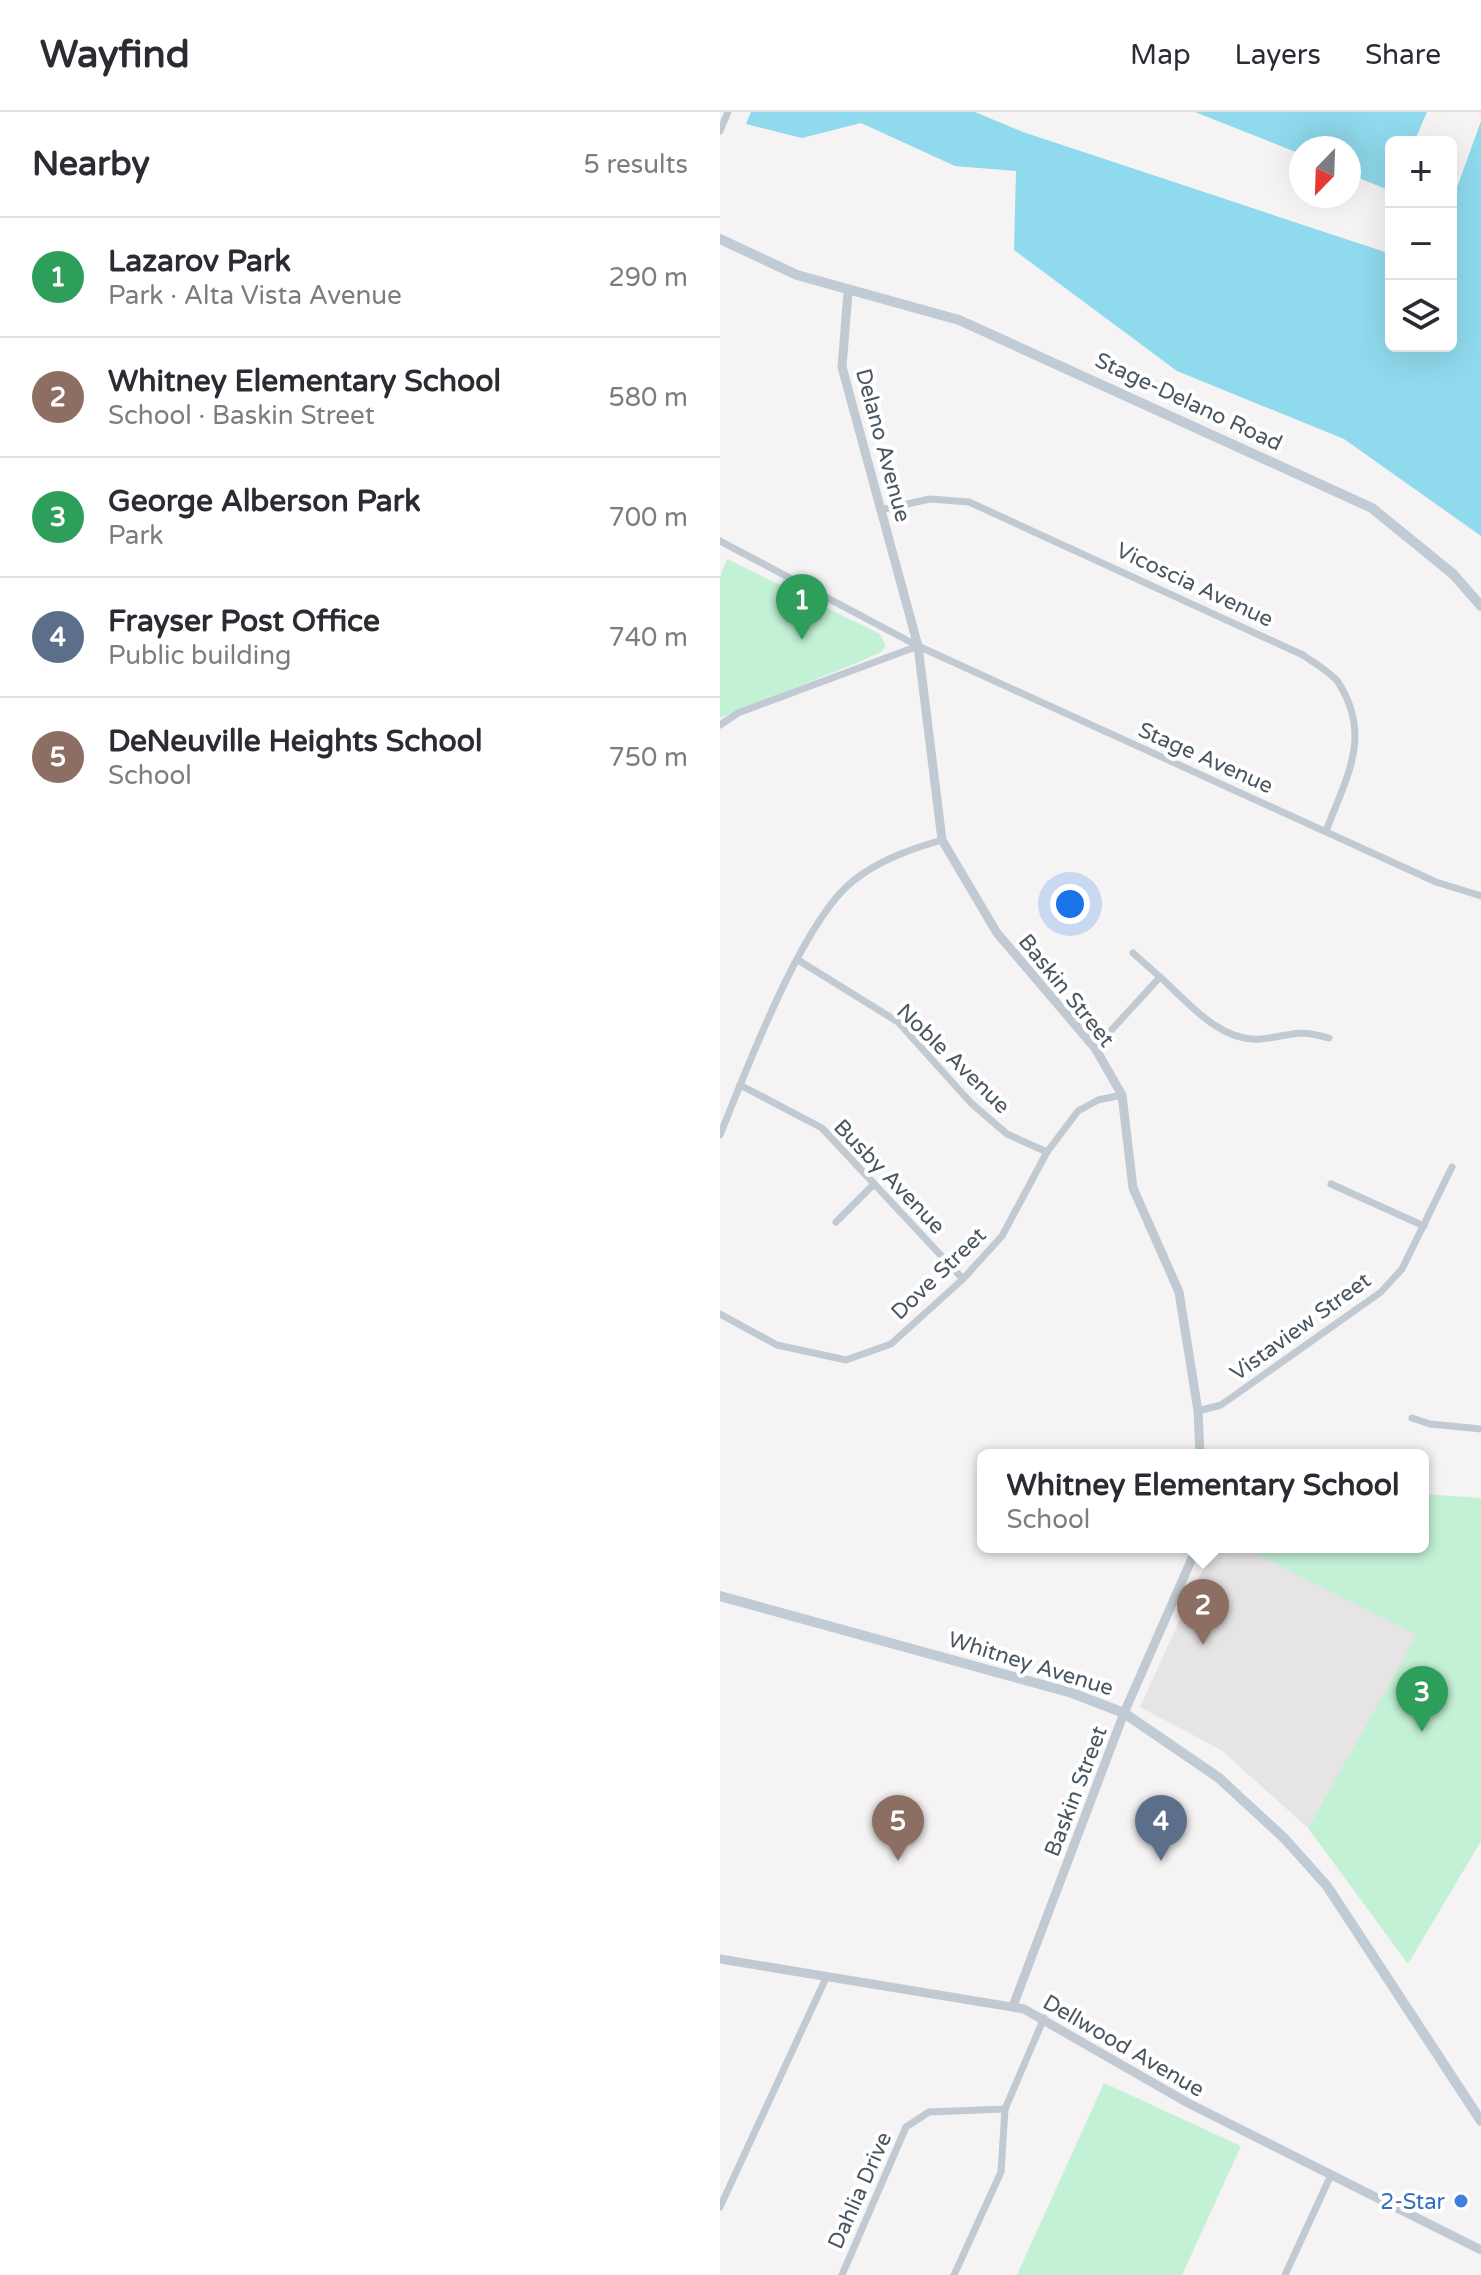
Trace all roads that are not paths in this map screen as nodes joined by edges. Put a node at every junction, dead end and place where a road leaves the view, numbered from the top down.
1 (728, 112) edge
2 (720, 131) edge
3 (720, 239) edge
4 (848, 292) junction
5 (880, 510) junction
6 (720, 541) edge
7 (1481, 606) edge
8 (918, 646) junction
9 (720, 725) edge
10 (1326, 831) junction
11 (942, 840) junction
12 (1481, 896) edge
13 (1133, 953) dead end
14 (798, 960) junction
15 (1160, 977) junction
16 (1329, 1038) dead end
17 (1095, 1048) junction
18 (740, 1085) junction
19 (1122, 1095) junction
20 (720, 1135) edge
21 (1047, 1152) junction
22 (1452, 1167) dead end
23 (1331, 1184) dead end
24 (873, 1185) junction
25 (836, 1222) dead end
26 (1424, 1226) junction
27 (963, 1279) junction
28 (720, 1314) edge
29 (1198, 1411) junction
30 (1412, 1418) dead end
31 (1481, 1429) edge
32 (1200, 1449) edge
33 (1194, 1553) edge
34 (720, 1596) edge
35 (1124, 1713) junction
36 (720, 1959) edge
37 (826, 1978) junction
38 (1013, 2006) junction
39 (1044, 2018) junction
40 (1005, 2109) junction
41 (1481, 2121) edge
42 (1331, 2175) junction
43 (720, 2207) edge
44 (1481, 2250) edge
45 (842, 2275) edge
46 (954, 2275) edge
47 (1285, 2275) edge

1 - 2 street
3 - 4 main road
4 - 5 street, Delano Avenue
4 - 7 main road, Stage-Delano Road
5 - 8 street, Delano Avenue
5 - 10 street, Vicoscia Avenue
6 - 8 street, Stage Avenue
8 - 9 street
8 - 10 street, Stage Avenue
8 - 11 street, Baskin Street
10 - 12 street, Stage Avenue
11 - 14 street
11 - 17 street, Baskin Street
13 - 15 street
14 - 18 street
14 - 21 street, Noble Avenue
15 - 16 street
15 - 17 street
17 - 19 street, Baskin Street
18 - 20 street
18 - 24 street, Busby Avenue
19 - 21 street, Dove Street
19 - 29 street, Baskin Street
21 - 27 street, Dove Street
22 - 26 street, Vistaview Street
23 - 26 street
24 - 25 street
24 - 27 street, Busby Avenue
26 - 29 street, Vistaview Street
27 - 28 street, Dove Street
29 - 32 street, Baskin Street
30 - 31 street
33 - 35 street, Baskin Street
34 - 35 main road, Whitney Avenue
35 - 38 street, Baskin Street
35 - 41 main road, Whitney Avenue
36 - 37 street, Dellwood Avenue
37 - 38 street, Dellwood Avenue
37 - 43 street
38 - 39 street, Dellwood Avenue
39 - 40 street
39 - 42 street, Dellwood Avenue
40 - 45 street, Dahlia Drive
40 - 46 street
42 - 44 street, Dellwood Avenue
42 - 47 street

